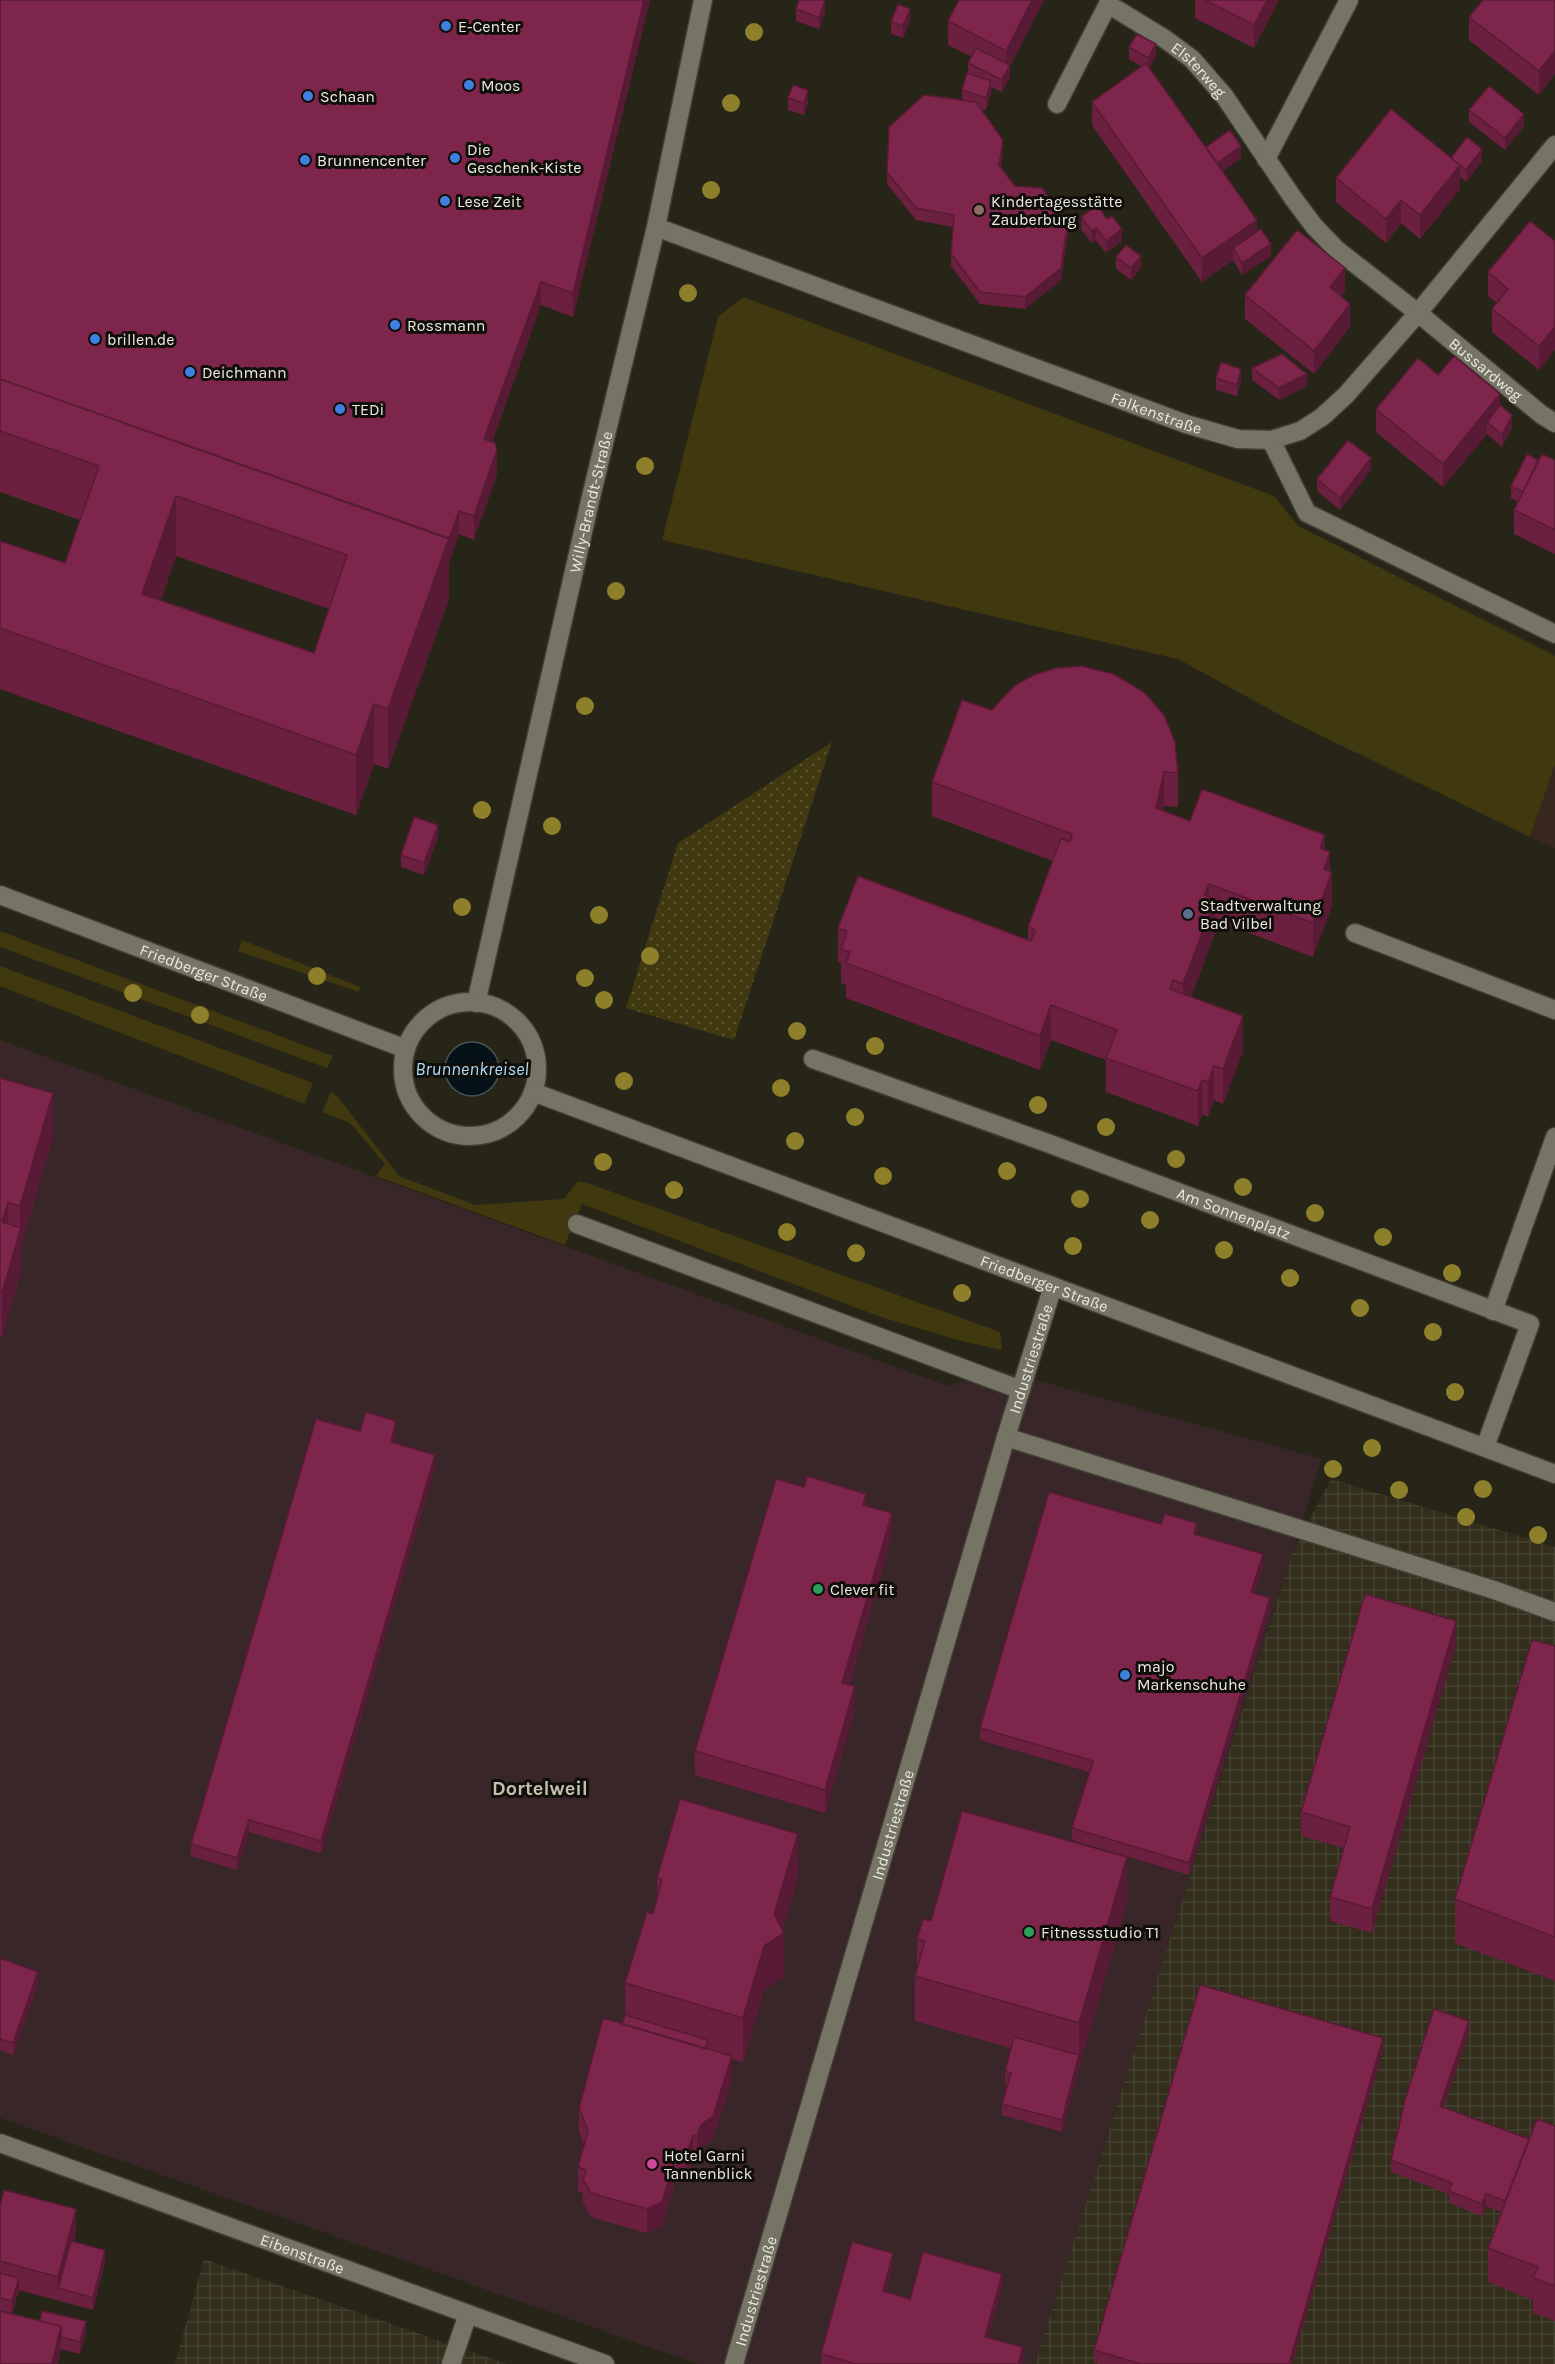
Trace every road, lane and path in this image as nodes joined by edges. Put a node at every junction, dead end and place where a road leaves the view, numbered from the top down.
1 (703, 0) edge
2 (1349, 0) edge
3 (1109, 2) edge
4 (1057, 104) dead end
5 (1555, 145) edge
6 (1266, 159) junction
7 (656, 228) junction
8 (1418, 313) junction
9 (1555, 423) edge
10 (1271, 440) junction
11 (1555, 634) edge
12 (0, 895) edge
13 (1354, 933) dead end
14 (476, 1003) junction
15 (1555, 1010) edge
16 (406, 1049) junction
17 (813, 1059) dead end
18 (533, 1092) junction
19 (1555, 1137) edge
20 (577, 1224) dead end
21 (1053, 1286) junction
22 (1492, 1311) junction
23 (1021, 1390) junction
24 (1006, 1437) junction
25 (1485, 1447) junction
26 (1555, 1474) edge
27 (1555, 1612) edge
28 (0, 2143) edge
29 (468, 2314) junction
30 (451, 2364) edge
31 (605, 2364) edge
32 (734, 2364) edge

1 - 7 street, Willy-Brandt-Straße
2 - 6 street
3 - 4 street, Elsterweg
3 - 6 street, Elsterweg
5 - 8 street, Falkenstraße
6 - 8 street, Elsterweg
7 - 10 street, Falkenstraße
7 - 14 street, Willy-Brandt-Straße
8 - 9 street, Bussardweg
8 - 10 street, Falkenstraße
10 - 11 street
12 - 16 street, Friedberger Straße
13 - 15 street
14 - 16 street
14 - 18 street
16 - 18 street
17 - 22 street, Am Sonnenplatz
18 - 21 street, Friedberger Straße
19 - 22 street
20 - 23 street
21 - 23 street, Industriestraße
21 - 25 street, Friedberger Straße
22 - 25 street, Am Sonnenplatz
23 - 24 street, Industriestraße
24 - 27 street
24 - 32 street, Industriestraße
25 - 26 street, Friedberger Straße
28 - 29 street, Eibenstraße
29 - 30 street
29 - 31 street, Eibenstraße

